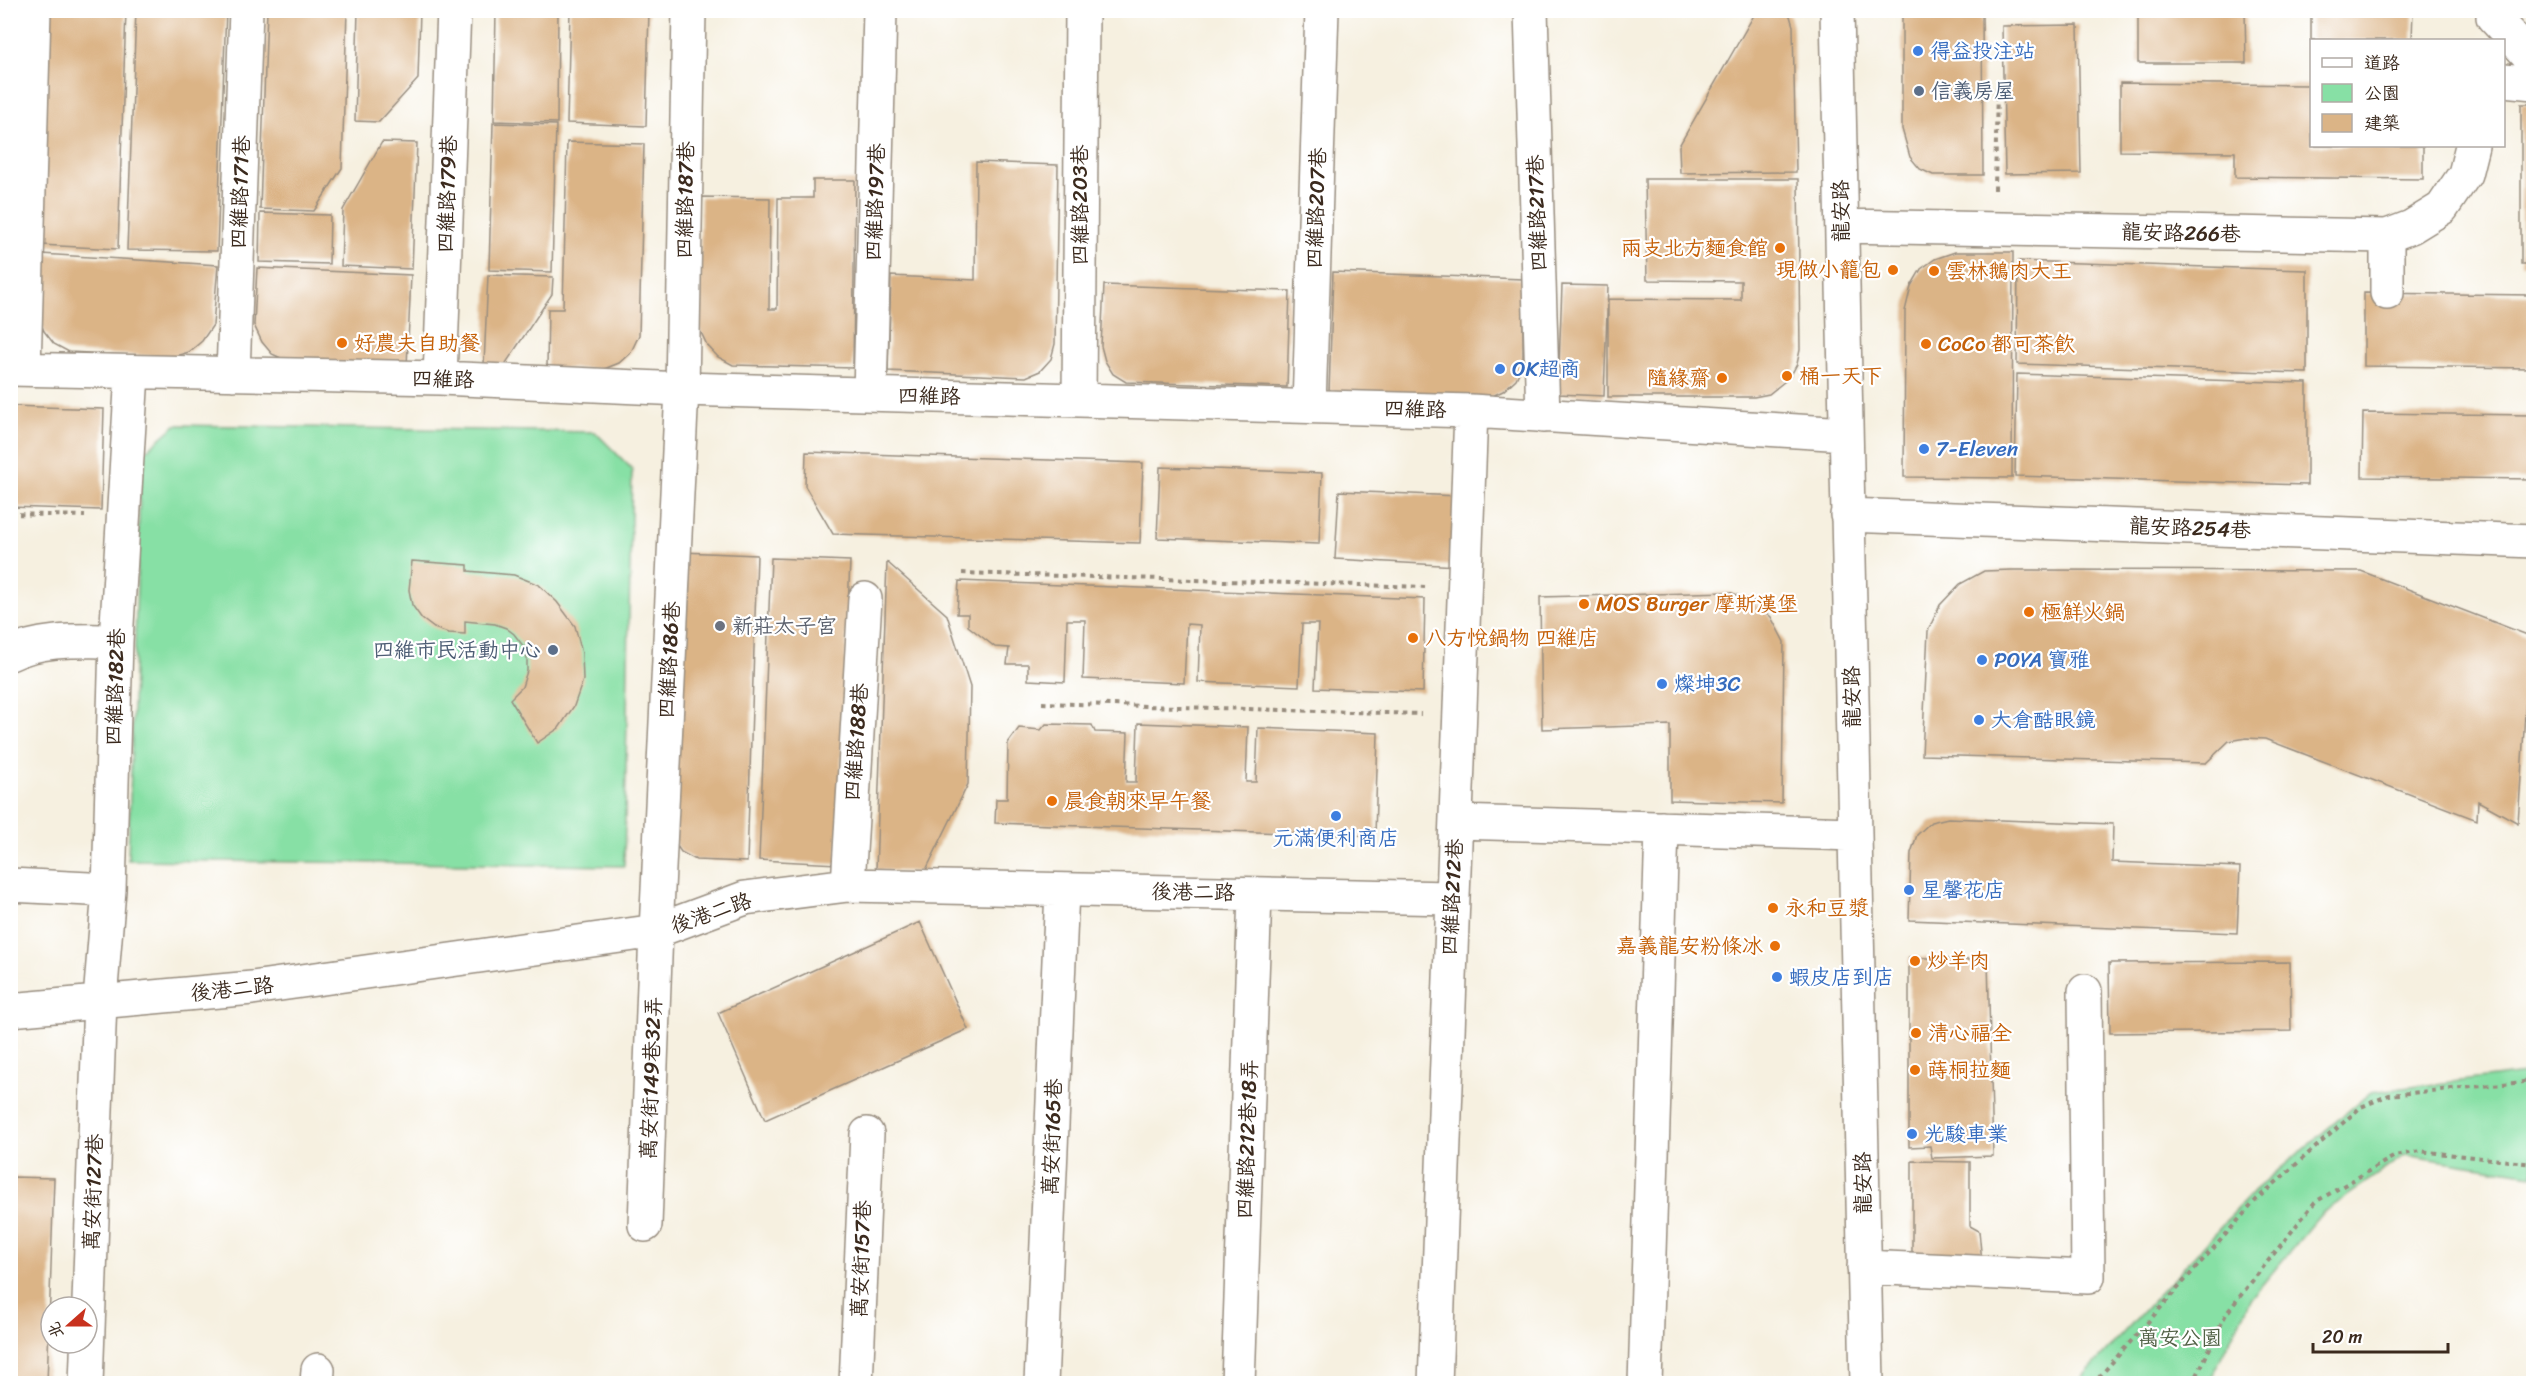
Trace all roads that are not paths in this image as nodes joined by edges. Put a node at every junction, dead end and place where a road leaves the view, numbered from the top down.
1 (34, 10) edge
2 (246, 10) edge
3 (454, 10) edge
4 (689, 10) edge
5 (880, 10) edge
6 (1082, 10) edge
7 (1322, 10) edge
8 (1531, 10) edge
9 (1837, 10) edge
10 (2492, 23) edge
11 (2534, 61) edge
12 (2505, 80) edge
13 (2534, 83) edge
14 (2472, 147) edge
15 (1842, 226) junction
16 (2387, 236) junction
17 (2387, 293) dead end
18 (17, 369) edge
19 (132, 373) junction
20 (233, 374) junction
21 (440, 378) junction
22 (682, 389) junction
23 (870, 394) junction
24 (1079, 400) junction
25 (1309, 406) junction
26 (1471, 411) junction
27 (1543, 416) junction
28 (1846, 434) junction
29 (1848, 516) junction
30 (2534, 541) edge
31 (865, 598) dead end
32 (116, 641) junction
33 (10, 654) edge
34 (1456, 822) junction
35 (1662, 828) junction
36 (1855, 834) junction
37 (10, 885) edge
38 (848, 885) junction
39 (109, 890) junction
40 (1062, 890) junction
41 (1255, 894) junction
42 (1451, 898) junction
43 (656, 932) junction
44 (2085, 991) dead end
45 (100, 1000) junction
46 (10, 1010) edge
47 (867, 1134) dead end
48 (645, 1225) dead end
49 (1864, 1268) junction
50 (86, 1383) edge
51 (856, 1383) edge
52 (1041, 1383) edge
53 (1238, 1383) edge
54 (1435, 1383) edge
55 (1646, 1383) edge
56 (1867, 1383) edge

1 - 18 street
2 - 20 street, 四維路171巷
3 - 21 street, 四維路179巷
4 - 22 street, 四維路187巷
5 - 23 street, 四維路197巷
6 - 24 street, 四維路203巷
7 - 25 street, 四維路207巷
8 - 27 street, 四維路217巷
9 - 15 street, 龍安路
10 - 11 street
12 - 13 street
14 - 16 street, 龍安路266巷
15 - 16 street, 龍安路266巷
15 - 28 street, 龍安路
16 - 17 street
18 - 19 street, 四維路
19 - 20 street, 四維路
19 - 32 street, 四維路182巷
20 - 21 street, 四維路
21 - 22 street, 四維路
22 - 23 street, 四維路
22 - 43 street, 四維路186巷
23 - 24 street, 四維路
24 - 25 street, 四維路
25 - 26 street, 四維路
26 - 27 street, 四維路
26 - 34 street, 四維路212巷
27 - 28 street, 四維路
28 - 29 street, 龍安路
29 - 30 street, 龍安路254巷
29 - 36 street, 龍安路
31 - 38 street, 四維路188巷
32 - 33 street
32 - 39 street, 四維路182巷
34 - 35 street
34 - 42 street, 四維路212巷
35 - 36 street
35 - 55 street
36 - 49 street, 龍安路
37 - 39 street
38 - 40 street, 後港二路
38 - 43 street, 後港二路
39 - 45 street, 四維路182巷
40 - 41 street, 後港二路
40 - 52 street, 萬安街165巷
41 - 42 street, 後港二路
41 - 53 street, 四維路212巷18弄
42 - 54 street, 四維路212巷
43 - 45 street, 後港二路
43 - 48 street, 萬安街149巷32弄
44 - 49 street
45 - 46 street, 後港二路
45 - 50 street, 萬安街127巷
47 - 51 street, 萬安街157巷
49 - 56 street, 龍安路

